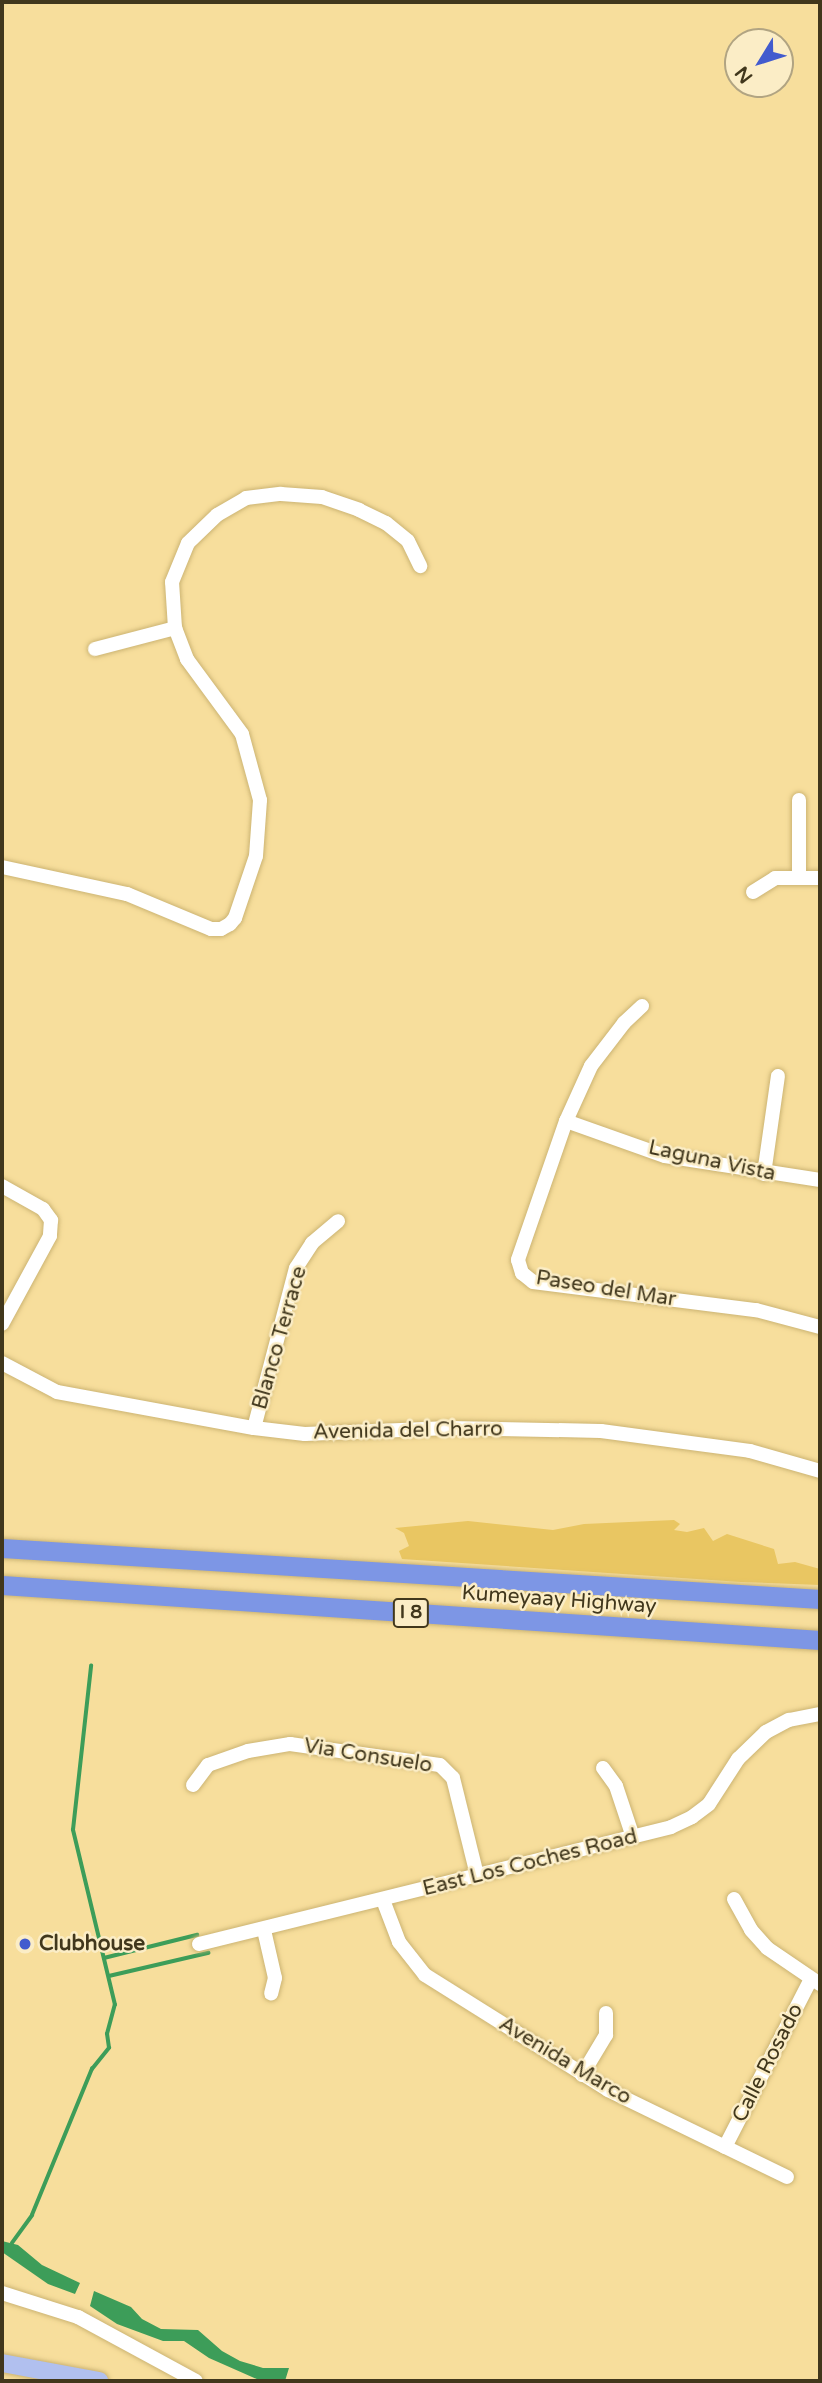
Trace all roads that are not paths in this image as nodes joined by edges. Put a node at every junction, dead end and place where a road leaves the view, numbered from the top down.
1 (420, 566) dead end
2 (175, 628) junction
3 (94, 649) dead end
4 (799, 800) dead end
5 (2, 867) edge
6 (799, 878) junction
7 (820, 878) edge
8 (753, 892) dead end
9 (642, 1006) dead end
10 (778, 1076) dead end
11 (566, 1121) junction
12 (764, 1174) junction
13 (820, 1181) edge
14 (2, 1186) edge
15 (338, 1221) dead end
16 (2, 1324) edge
17 (820, 1327) edge
18 (2, 1363) edge
19 (254, 1428) junction
20 (820, 1471) edge
21 (2, 1548) edge
22 (2, 1585) edge
23 (820, 1599) edge
24 (820, 1640) edge
25 (820, 1714) edge
26 (603, 1768) dead end
27 (192, 1785) dead end
28 (633, 1837) junction
29 (477, 1875) junction
30 (383, 1899) junction
31 (734, 1899) dead end
32 (264, 1930) junction
33 (199, 1944) dead end
34 (816, 1982) edge
35 (271, 1994) dead end
36 (606, 2013) dead end
37 (582, 2075) junction
38 (725, 2147) junction
39 (787, 2177) dead end
40 (2, 2293) edge
41 (2, 2363) edge
42 (46, 2377) edge
43 (99, 2381) edge
44 (196, 2381) edge

1 - 2 street
2 - 3 street
2 - 5 street
4 - 6 street
6 - 7 street
6 - 8 street
9 - 11 street, Paseo del Mar
10 - 12 street
11 - 12 street, Laguna Vista
11 - 17 street, Paseo del Mar
12 - 13 street, Laguna Vista
14 - 16 street
15 - 19 street, Blanco Terrace
18 - 19 street, Avenida del Charro
19 - 20 street, Avenida del Charro
21 - 23 highway, Kumeyaay Highway / I 8
22 - 24 highway, Kumeyaay Highway / I 8
25 - 28 street, East Los Coches Road
26 - 28 street
27 - 29 street, Via Consuelo
28 - 29 street, East Los Coches Road
29 - 30 street, East Los Coches Road
30 - 32 street, East Los Coches Road
30 - 37 street, Avenida Marco
31 - 34 street
32 - 33 street, East Los Coches Road
32 - 35 street
34 - 38 street, Calle Rosado
36 - 37 street
37 - 38 street, Avenida Marco
38 - 39 street, Avenida Marco
40 - 44 street
41 - 42 main road
42 - 43 main road

